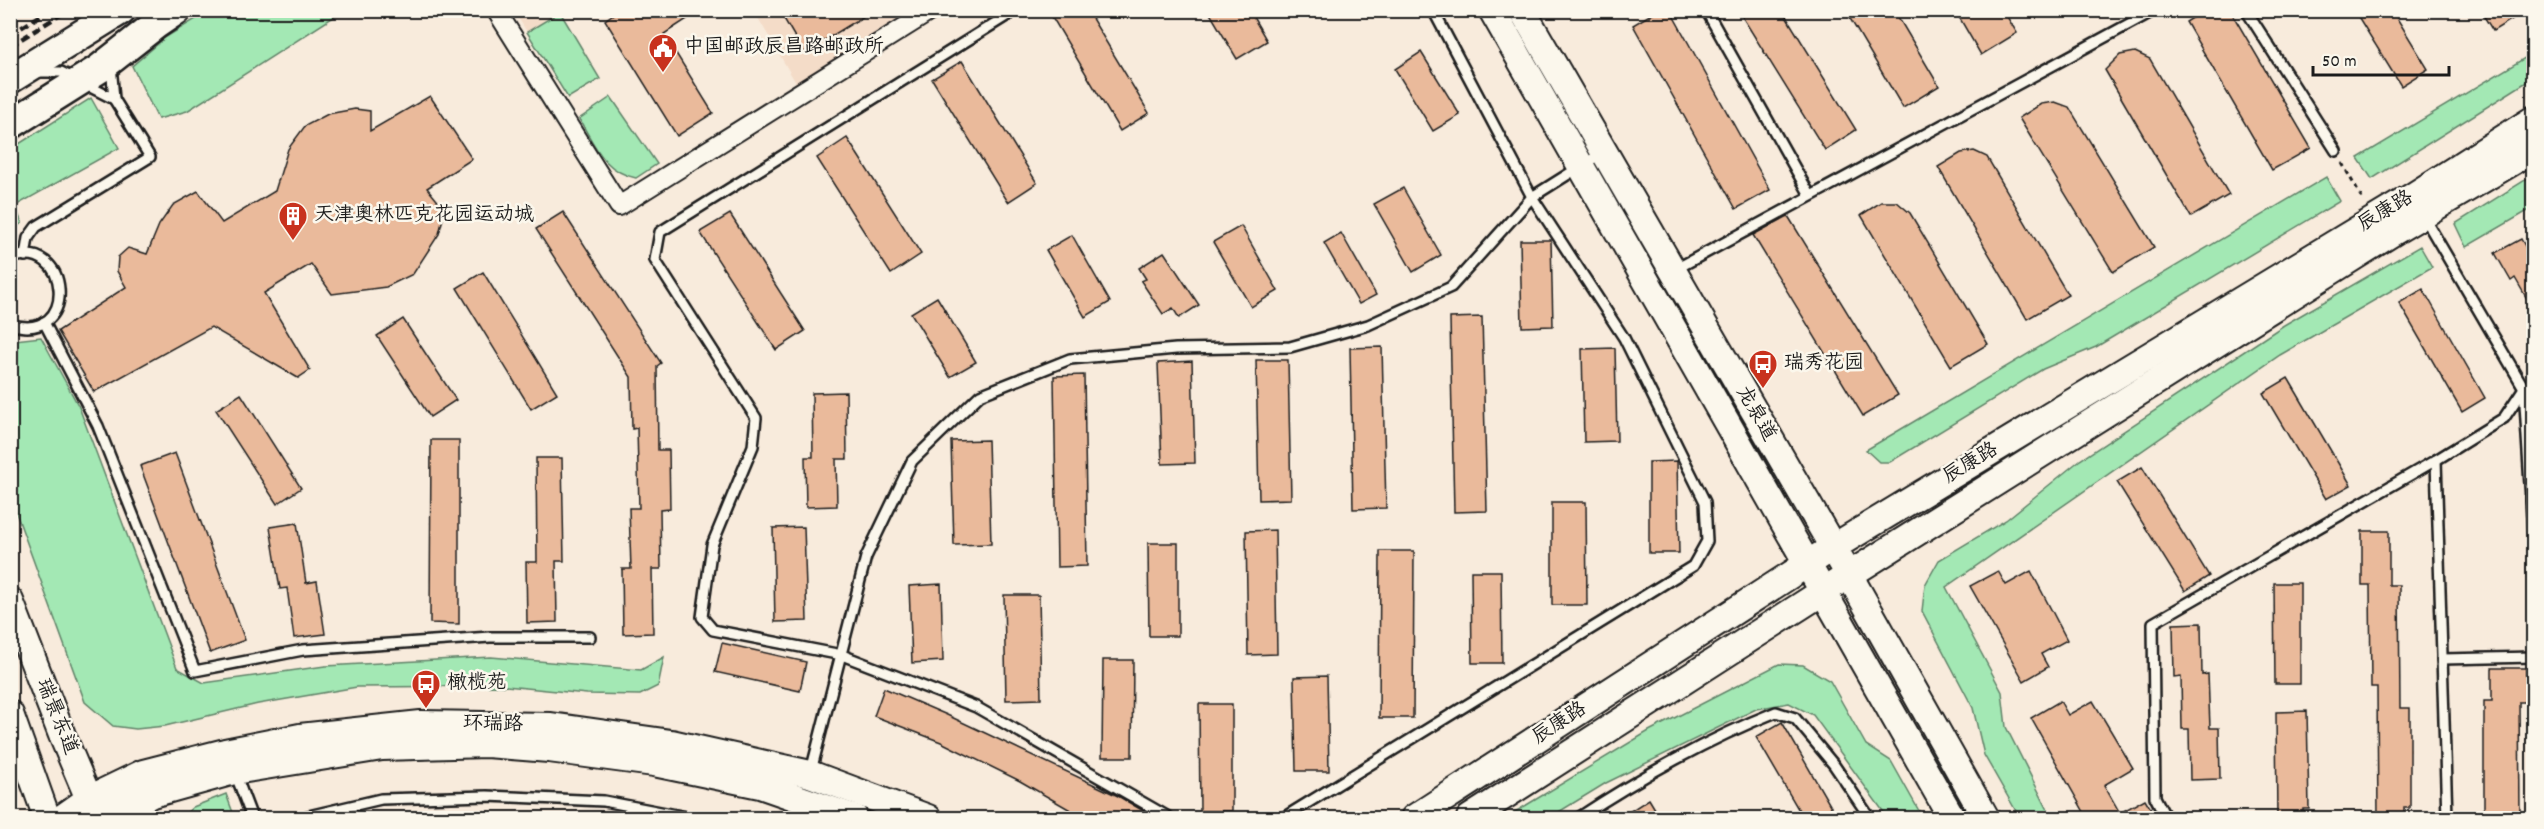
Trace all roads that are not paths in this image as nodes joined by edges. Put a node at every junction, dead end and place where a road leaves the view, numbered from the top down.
1 (177, 10) edge
2 (496, 10) edge
3 (932, 10) edge
4 (1016, 10) edge
5 (1433, 10) edge
6 (1492, 10) edge
7 (1522, 10) edge
8 (1706, 10) edge
9 (2155, 10) edge
10 (2246, 10) edge
11 (115, 18) edge
12 (111, 55) junction
13 (16, 76) edge
14 (80, 81) junction
15 (114, 99) junction
16 (2534, 119) edge
17 (10, 125) edge
18 (2534, 148) edge
19 (2336, 151) road end
20 (1602, 153) junction
21 (1580, 166) junction
22 (1810, 195) junction
23 (1532, 197) junction
24 (2418, 205) junction
25 (25, 256) junction
26 (10, 260) edge
27 (1671, 271) junction
28 (44, 322) junction
29 (10, 324) edge
30 (2534, 382) edge
31 (2524, 388) junction
32 (2436, 460) junction
33 (1833, 548) junction
34 (2534, 550) edge
35 (1806, 564) junction
36 (1849, 575) junction
37 (1822, 592) junction
38 (10, 601) edge
39 (590, 637) dead end
40 (842, 655) junction
41 (2534, 657) edge
42 (2442, 659) junction
43 (10, 714) edge
44 (230, 762) junction
45 (810, 774) junction
46 (100, 812) edge
47 (47, 819) edge
48 (62, 819) edge
49 (252, 819) edge
50 (300, 819) edge
51 (692, 819) edge
52 (855, 819) edge
53 (928, 819) edge
54 (1170, 819) edge
55 (1283, 819) edge
56 (1414, 819) edge
57 (1470, 819) edge
58 (1578, 819) edge
59 (1870, 819) edge
60 (1952, 819) edge
61 (1986, 819) edge
62 (2166, 819) edge
63 (2447, 819) edge

1 - 12 main road
2 - 3 street
4 - 40 lane
5 - 23 lane
6 - 21 street, 龙泉道
7 - 20 street, 龙泉道
8 - 22 lane
9 - 22 lane
10 - 19 lane
11 - 13 main road
12 - 14 main road
12 - 15 lane
13 - 14 lane
14 - 15 lane
14 - 17 main road
15 - 25 lane
16 - 24 street, 辰康路
18 - 24 street, 辰康路
20 - 21 lane
20 - 27 street, 龙泉道
21 - 23 lane
21 - 35 street, 龙泉道
22 - 27 lane
23 - 40 lane
23 - 55 lane
24 - 31 lane
24 - 33 street, 辰康路
24 - 36 street, 辰康路
25 - 26 lane
25 - 28 lane
27 - 33 street, 龙泉道
28 - 29 lane
28 - 39 lane
30 - 31 lane
31 - 32 lane
31 - 34 lane
32 - 42 lane
32 - 62 lane
33 - 35 street, 辰康路
33 - 36 street, 龙泉道
35 - 37 street, 龙泉道
35 - 56 street, 辰康路
36 - 37 street, 辰康路
36 - 61 street, 龙泉道
37 - 57 street, 辰康路
37 - 60 street, 龙泉道
38 - 46 street, 瑞景东道
40 - 45 lane
40 - 54 lane
41 - 42 lane
42 - 63 lane
43 - 47 street, 瑞景东道
44 - 45 street, 环瑞路
44 - 46 street, 环瑞路
44 - 49 lane
44 - 52 street, 环瑞路
45 - 53 street, 环瑞路
46 - 48 street, 环瑞路
50 - 51 lane
58 - 59 lane

